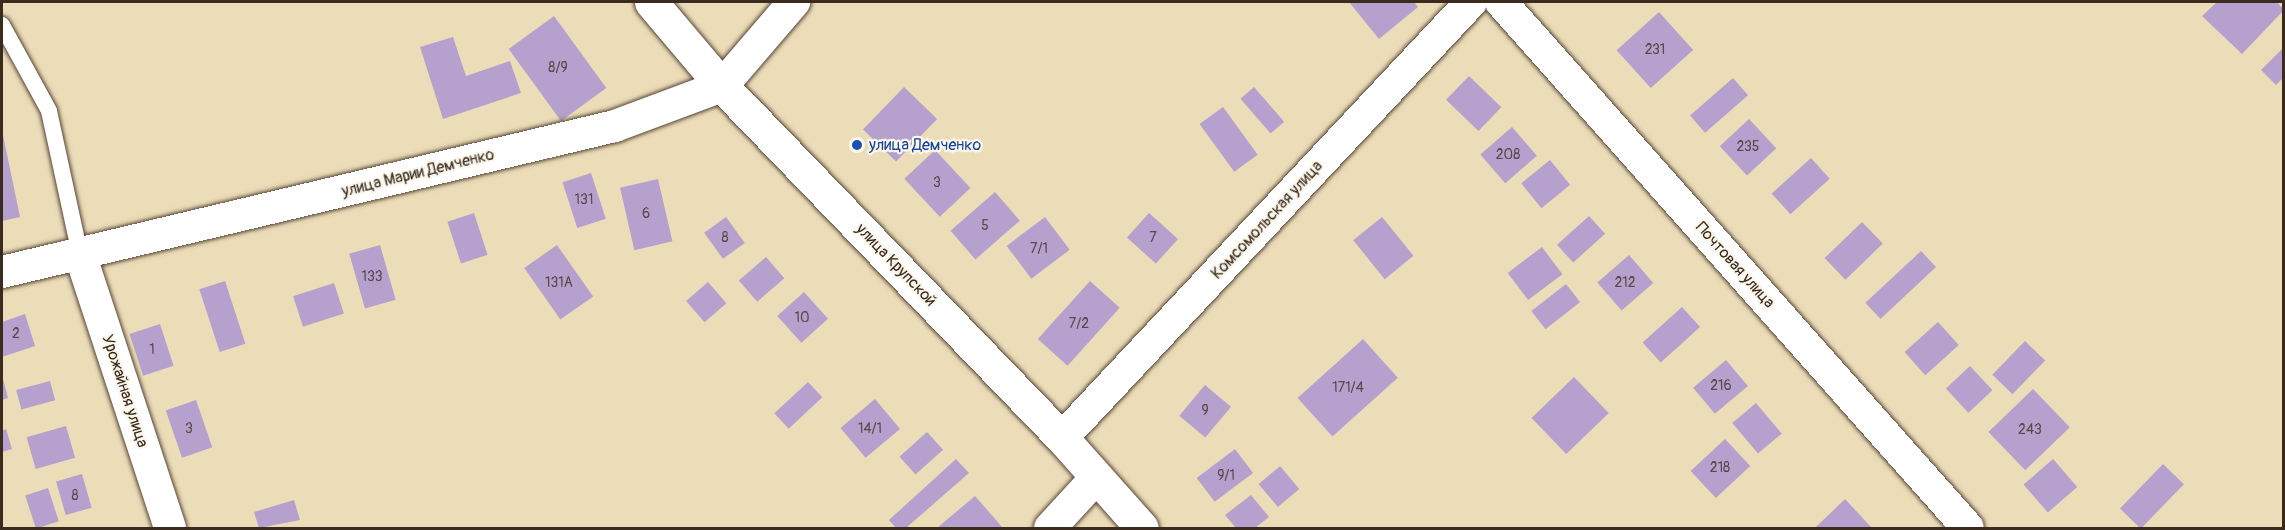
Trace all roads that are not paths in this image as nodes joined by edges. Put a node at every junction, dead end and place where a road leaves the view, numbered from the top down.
1 (651, 2) edge
2 (794, 2) edge
3 (1471, 2) edge
4 (1501, 2) edge
5 (2, 26) edge
6 (722, 86) junction
7 (80, 255) junction
8 (2, 272) edge
9 (1062, 438) junction
10 (1095, 479) junction
11 (170, 528) edge
12 (1050, 528) edge
13 (1142, 528) edge
14 (1968, 528) edge

1 - 6 street, улица Крупской
2 - 6 street, улица Марии Демченко
3 - 9 street, Комсомольская улица
4 - 14 street, Почтовая улица
5 - 7 lane
6 - 7 street, улица Марии Демченко
6 - 9 street, улица Крупской
7 - 8 street, улица Марии Демченко
7 - 11 street, Урожайная улица
9 - 10 street, улица Крупской
10 - 12 street
10 - 13 street, улица Крупской

